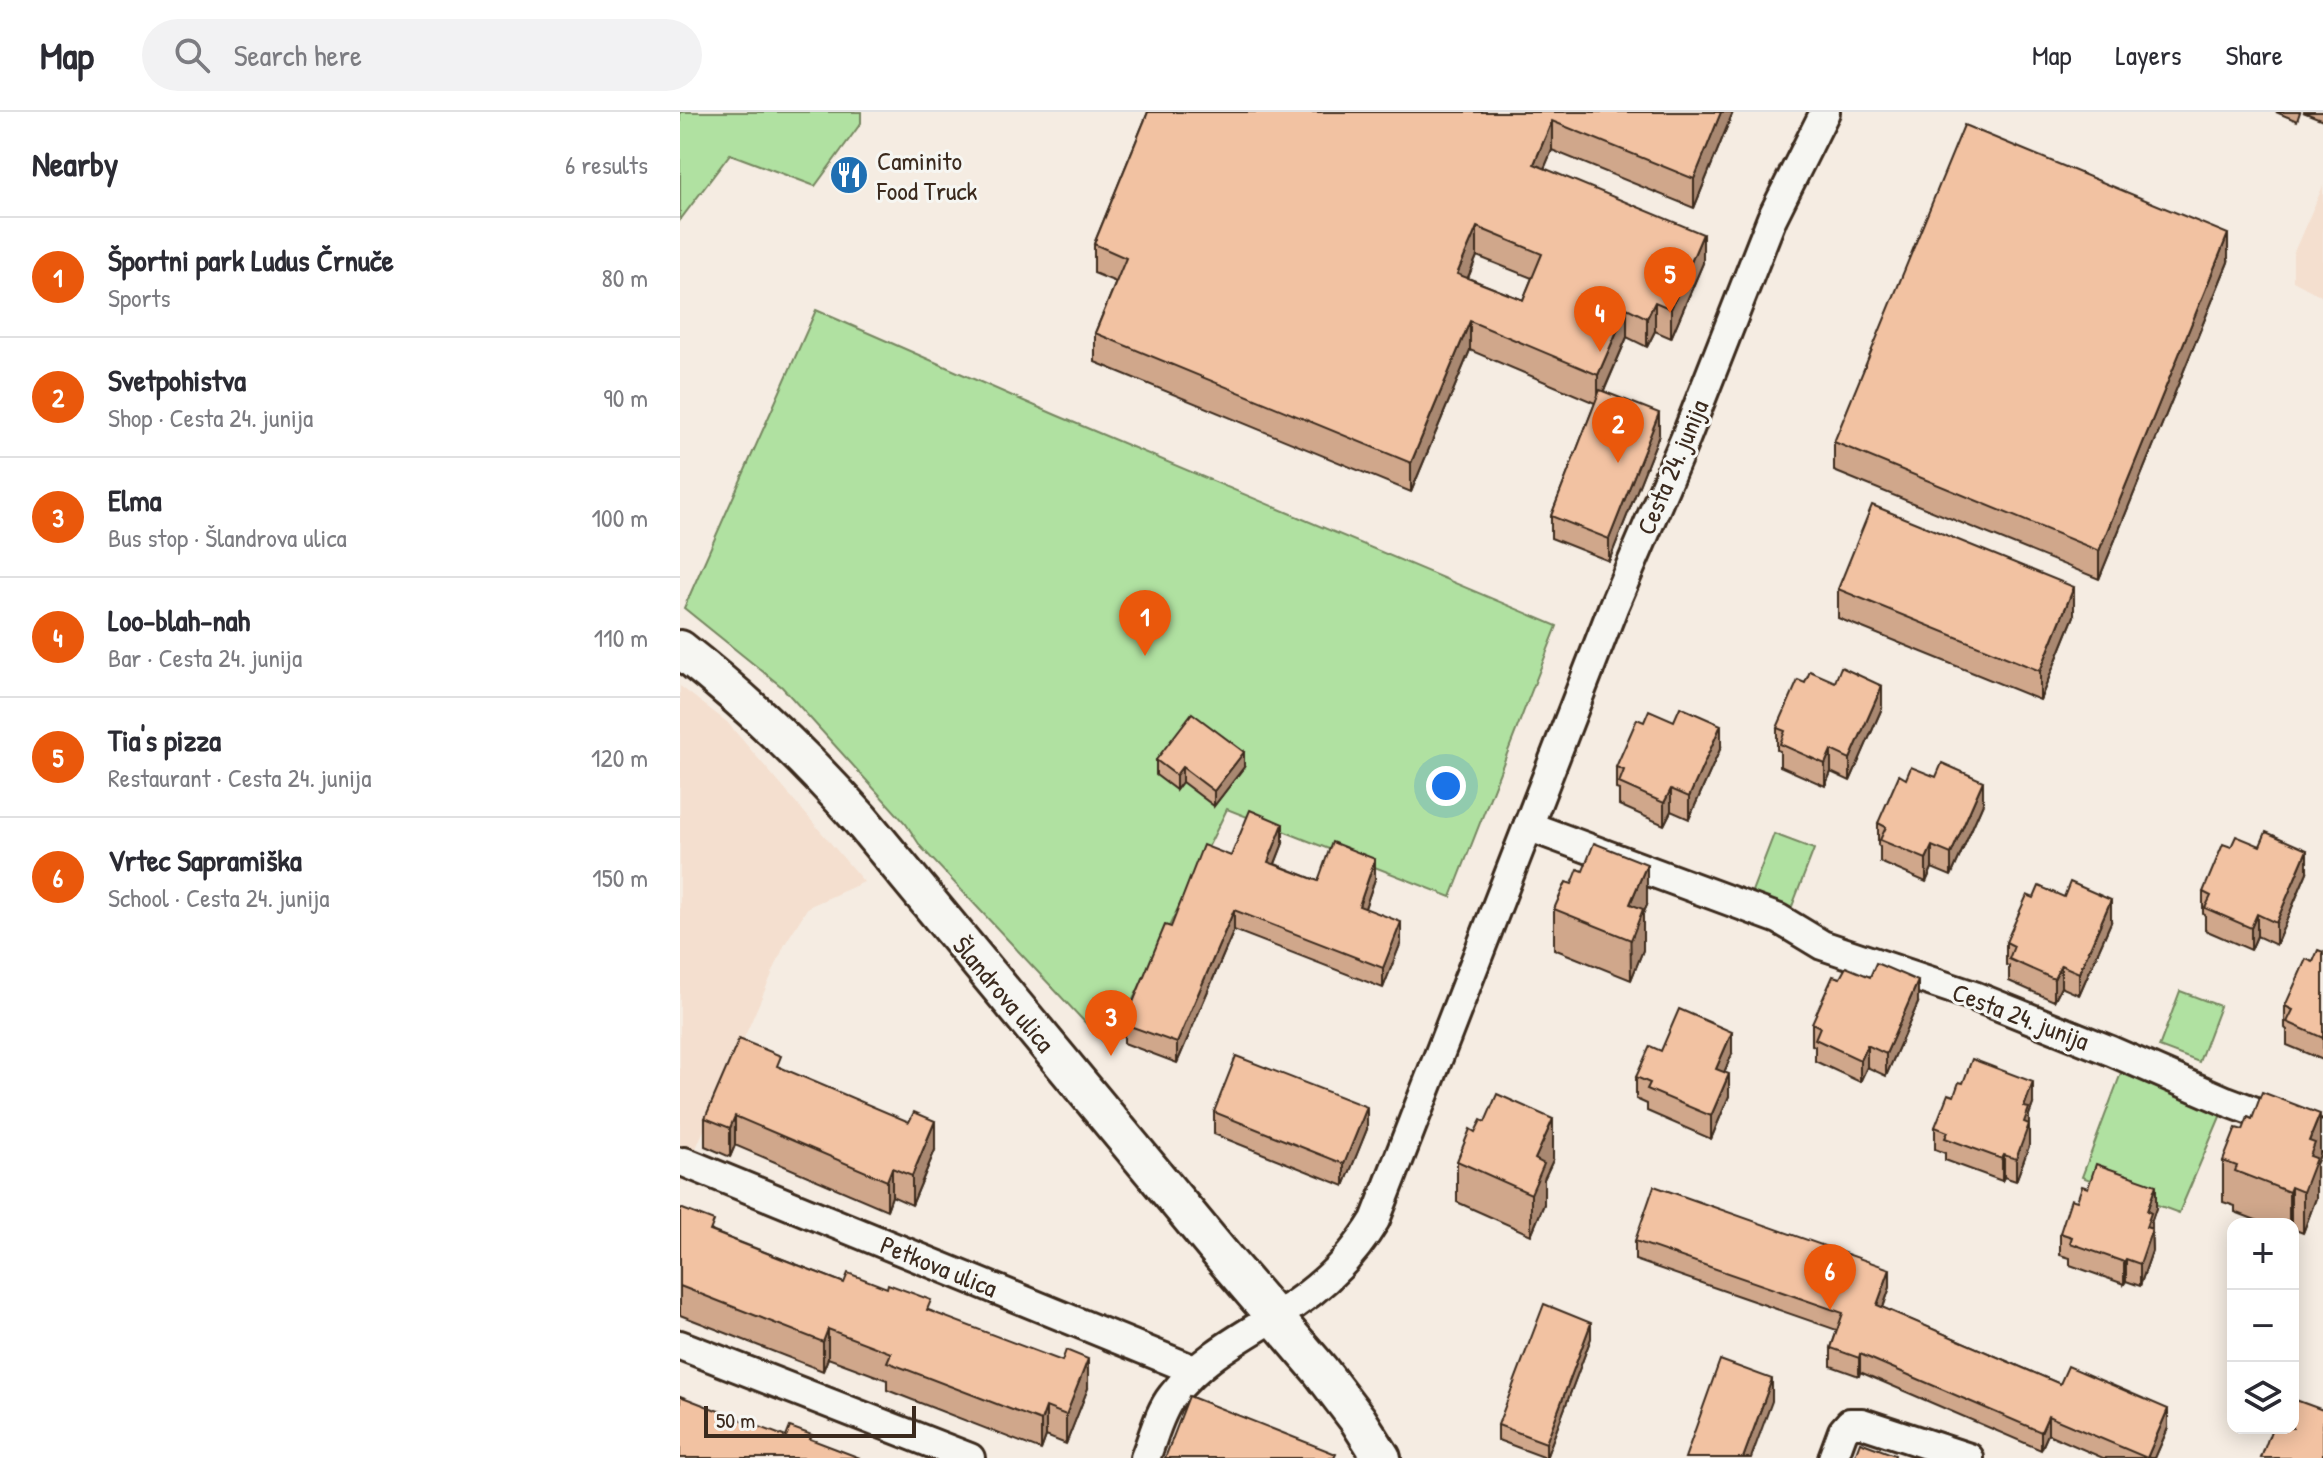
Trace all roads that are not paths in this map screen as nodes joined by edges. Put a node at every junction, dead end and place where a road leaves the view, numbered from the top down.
1 (1825, 112) edge
2 (680, 649) edge
3 (1528, 826) junction
4 (2323, 1137) edge
5 (684, 1162) dead end
6 (1274, 1317) junction
7 (680, 1345) edge
8 (1194, 1370) junction
9 (970, 1458) edge
10 (1145, 1458) edge
11 (1382, 1458) edge
12 (1833, 1458) edge
13 (1969, 1458) edge

1 - 3 street, Cesta 24. junija
2 - 6 street, Šlandrova ulica
3 - 4 street, Cesta 24. junija
3 - 6 street, Cesta 24. junija
5 - 8 street, Petkova ulica
6 - 8 street
6 - 11 street, Šlandrova ulica
7 - 9 street
8 - 10 street
12 - 13 street

